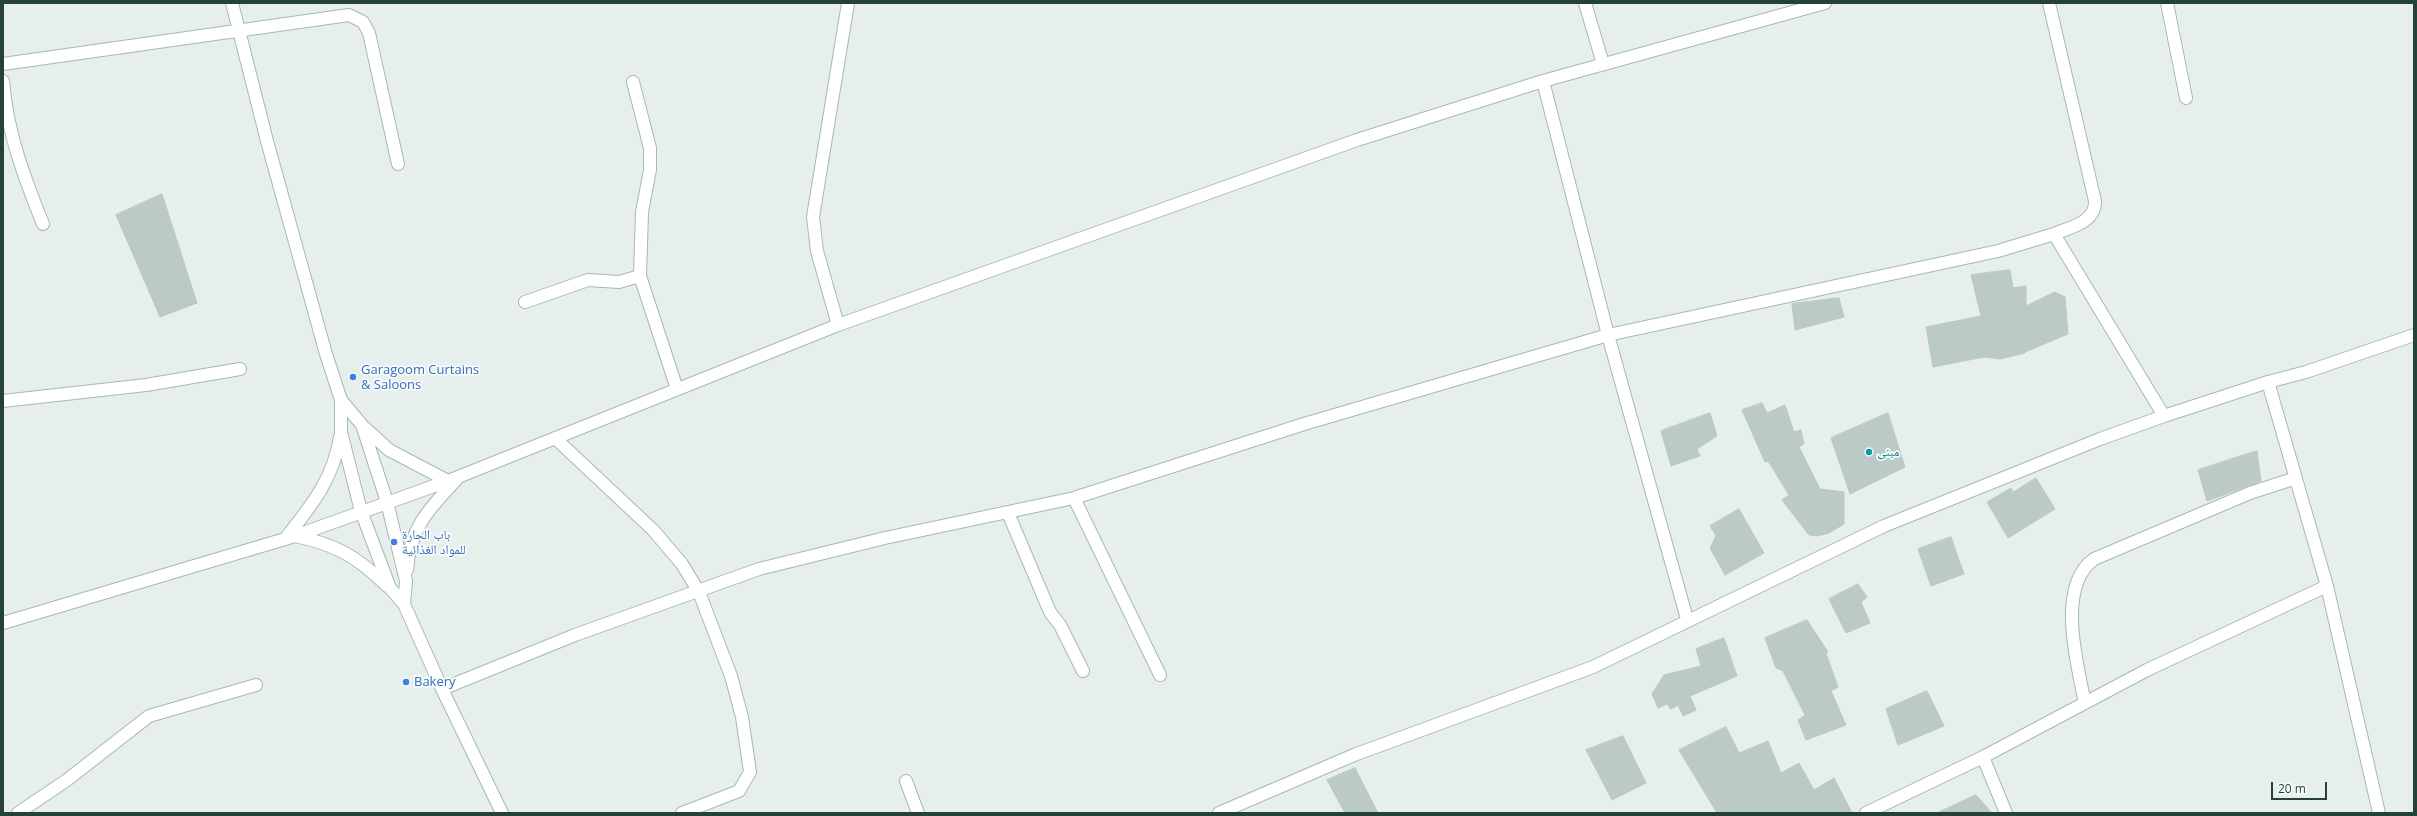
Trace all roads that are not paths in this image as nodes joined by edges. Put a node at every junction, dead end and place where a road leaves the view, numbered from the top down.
1 (232, 3) edge
2 (848, 3) edge
3 (1585, 3) edge
4 (1825, 3) edge
5 (2049, 3) edge
6 (2167, 3) edge
7 (239, 30) junction
8 (3, 64) edge
9 (1603, 64) junction
10 (3, 81) edge
11 (1543, 81) junction
12 (632, 82) dead end
13 (2186, 98) dead end
14 (398, 164) dead end
15 (43, 224) dead end
16 (2054, 234) junction
17 (640, 276) junction
18 (525, 302) dead end
19 (838, 324) junction
20 (1608, 335) junction
21 (2414, 335) edge
22 (240, 369) dead end
23 (2268, 382) junction
24 (677, 389) junction
25 (342, 400) junction
26 (3, 401) edge
27 (2164, 416) junction
28 (362, 425) junction
29 (341, 432) junction
30 (555, 438) junction
31 (461, 476) junction
32 (2296, 478) junction
33 (448, 481) junction
34 (1074, 498) junction
35 (387, 502) junction
36 (361, 511) junction
37 (1008, 513) junction
38 (290, 537) junction
39 (406, 581) junction
40 (2327, 586) junction
41 (390, 588) junction
42 (699, 592) junction
43 (404, 604) junction
44 (1688, 619) junction
45 (3, 623) edge
46 (1083, 671) dead end
47 (1160, 675) dead end
48 (256, 685) dead end
49 (442, 689) junction
50 (2085, 703) junction
51 (1983, 758) junction
52 (906, 781) dead end
53 (18, 813) edge
54 (502, 813) edge
55 (682, 813) edge
56 (918, 813) edge
57 (1219, 813) edge
58 (1866, 813) edge
59 (2006, 813) edge
60 (2379, 813) edge

1 - 7 street
2 - 19 street
3 - 9 street
4 - 9 street
5 - 16 street
6 - 13 street
7 - 8 street
7 - 14 street
7 - 25 street
9 - 11 street
10 - 15 street
11 - 19 street
11 - 20 street
12 - 17 street
16 - 20 street
16 - 27 street
17 - 18 street
17 - 24 street
19 - 24 street
20 - 34 street
20 - 44 street
21 - 23 street
22 - 26 street
23 - 27 street
23 - 32 street
24 - 30 street
25 - 28 street
25 - 29 street
27 - 44 street
28 - 33 street
28 - 35 street
29 - 36 street
29 - 38 street
30 - 31 street
30 - 42 street
31 - 33 street
31 - 39 street
32 - 40 street
32 - 50 street
33 - 35 street
34 - 37 street
34 - 47 street
35 - 36 street
35 - 39 street
36 - 38 street
36 - 41 street
37 - 42 street
37 - 46 street
38 - 41 street
38 - 45 street
39 - 43 street
40 - 50 street
40 - 60 street
41 - 43 street
42 - 49 street
42 - 55 street
43 - 49 street
44 - 57 street
48 - 53 street
49 - 54 street
50 - 51 street
51 - 58 street
51 - 59 street
52 - 56 street

